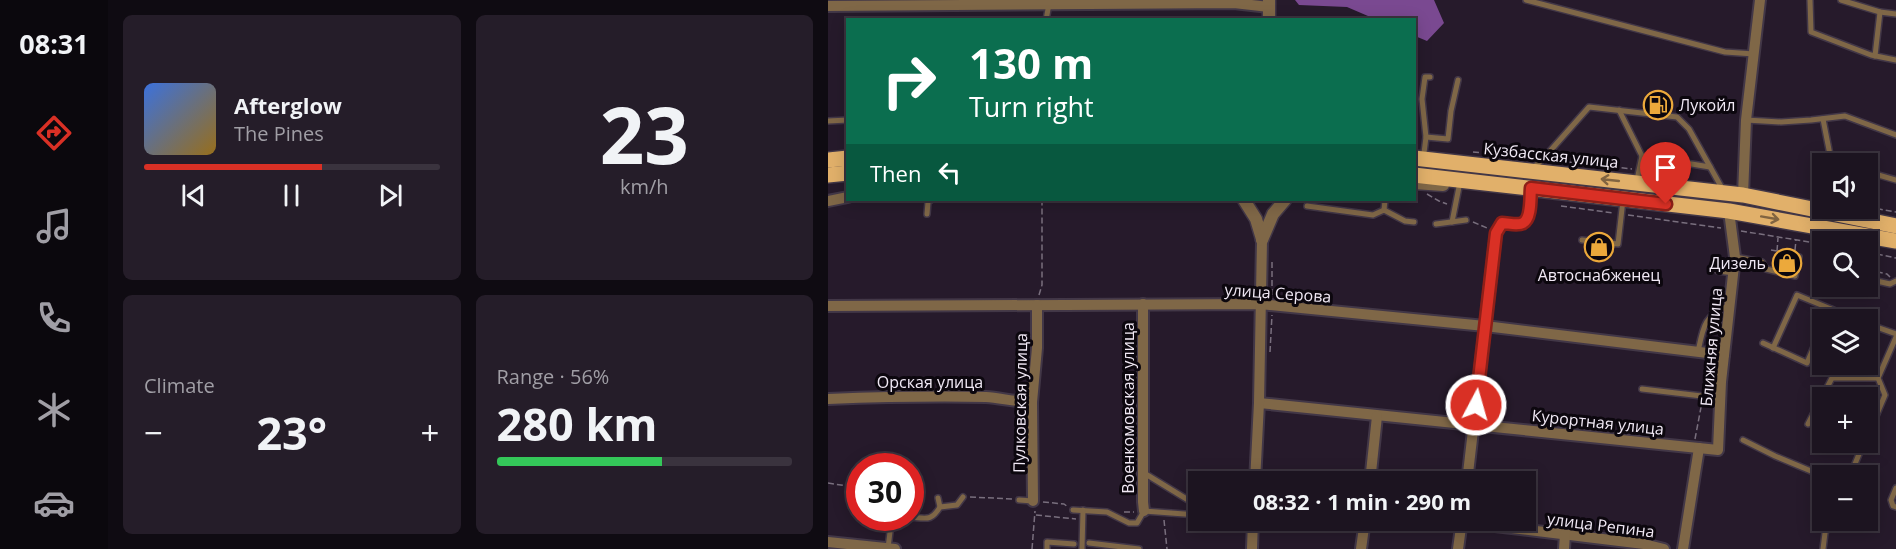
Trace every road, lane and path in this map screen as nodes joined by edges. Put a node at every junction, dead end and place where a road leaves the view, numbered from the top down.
1 (1526, 0) edge
2 (1760, 0) edge
3 (1810, 0) edge
4 (1841, 0) edge
5 (1048, 2) edge
6 (828, 6) edge
7 (1269, 9) edge
8 (1880, 12) junction
9 (1896, 14) edge
10 (1046, 18) edge
11 (1754, 54) junction
12 (1875, 56) junction
13 (1896, 60) edge
14 (1430, 77) dead end
15 (1458, 80) dead end
16 (1619, 110) junction
17 (1823, 119) junction
18 (846, 120) edge
19 (1746, 120) junction
20 (828, 121) edge
21 (1896, 135) edge
22 (1426, 136) junction
23 (1472, 152) dead end
24 (1830, 153) edge
25 (1417, 155) edge
26 (1642, 156) junction
27 (846, 158) edge
28 (1543, 159) junction
29 (828, 160) edge
30 (1681, 163) junction
31 (1710, 167) junction
32 (846, 173) edge
33 (1416, 174) edge
34 (828, 175) edge
35 (1878, 175) edge
36 (1638, 176) junction
37 (1896, 180) edge
38 (1528, 182) junction
39 (1416, 183) edge
40 (1459, 187) junction
41 (1677, 187) junction
42 (1425, 192) dead end
43 (1724, 192) junction
44 (1743, 195) junction
45 (846, 198) edge
46 (828, 201) edge
47 (930, 201) edge
48 (1042, 201) edge
49 (1245, 201) edge
50 (1284, 201) edge
51 (1385, 201) edge
52 (1307, 206) dead end
53 (1561, 206) dead end
54 (1621, 206) junction
55 (1456, 209) junction
56 (1878, 209) edge
57 (1383, 210) junction
58 (1729, 211) junction
59 (1896, 212) edge
60 (927, 214) dead end
61 (1630, 215) dead end
62 (1466, 220) joint
63 (1414, 222) dead end
64 (1452, 222) junction
65 (1436, 224) dead end
66 (1482, 225) dead end
67 (1896, 226) edge
68 (1732, 229) junction
69 (1496, 233) joint
70 (1778, 237) junction
71 (1262, 240) junction
72 (1582, 240) dead end
73 (1796, 240) junction
74 (1896, 241) edge
75 (1812, 242) edge
76 (1777, 251) dead end
77 (1878, 254) edge
78 (1791, 256) joint
79 (1735, 257) junction
80 (1896, 258) edge
81 (1718, 271) dead end
82 (1878, 272) edge
83 (1734, 273) junction
84 (1878, 281) edge
85 (1895, 281) edge
86 (1143, 304) junction
87 (1260, 304) junction
88 (1730, 304) junction
89 (1037, 305) junction
90 (828, 306) edge
91 (1831, 309) edge
92 (1485, 326) junction
93 (1878, 328) edge
94 (1896, 335) edge
95 (1763, 343) dead end
96 (1773, 348) junction
97 (1812, 351) edge
98 (1698, 352) junction
99 (1725, 355) junction
100 (1878, 378) junction
101 (1642, 389) dead end
102 (828, 399) edge
103 (1721, 399) junction
104 (1032, 402) junction
105 (1702, 402) dead end
106 (1259, 403) junction
107 (1878, 411) edge
108 (1377, 416) junction
109 (1474, 424) junction
110 (1808, 424) dead end
111 (1743, 440) dead end
112 (1696, 448) junction
113 (1718, 450) joint
114 (1256, 471) edge
115 (1371, 471) edge
116 (1468, 471) edge
117 (1812, 471) edge
118 (1143, 472) junction
119 (828, 483) edge
120 (846, 486) edge
121 (1896, 488) edge
122 (963, 497) joint
123 (938, 498) dead end
124 (1019, 500) joint
125 (1188, 500) edge
126 (1033, 501) junction
127 (940, 507) junction
128 (1896, 507) edge
129 (1073, 510) joint
130 (1083, 510) junction
131 (1107, 512) junction
132 (1144, 512) junction
133 (1162, 513) junction
134 (1035, 514) junction
135 (1188, 514) edge
136 (924, 518) edge
137 (1082, 520) junction
138 (1536, 530) edge
139 (889, 531) edge
140 (1253, 531) edge
141 (1363, 531) edge
142 (1461, 531) edge
143 (1827, 531) edge
144 (1565, 534) junction
145 (1089, 543) dead end
146 (830, 544) edge
147 (1074, 544) dead end
148 (888, 548) edge
149 (895, 549) edge
150 (1032, 549) edge
151 (1047, 549) edge
152 (1082, 549) edge
153 (1139, 549) edge
154 (1167, 549) edge
155 (1252, 549) edge
156 (1361, 549) edge
157 (1458, 549) edge
158 (1564, 549) edge
159 (1664, 549) edge
160 (1683, 549) edge
161 (1823, 549) edge

1 - 11 lane
2 - 11 street
3 - 12 lane
4 - 8 lane
5 - 6 street
5 - 7 street
5 - 10 lane
8 - 9 lane
8 - 12 lane
11 - 19 street
12 - 13 lane
14 - 22 lane
15 - 22 lane
16 - 26 lane
16 - 28 lane
16 - 31 lane
17 - 19 lane
17 - 21 lane
17 - 24 lane
18 - 20 lane
19 - 44 street
22 - 25 lane
23 - 28 path
25 - 38 main road, Кузбасская улица
26 - 30 lane
26 - 36 lane
27 - 29 main road
28 - 36 path
28 - 38 lane
30 - 31 lane
30 - 41 lane
31 - 43 lane
32 - 34 main road
33 - 38 main road, Кузбасская улица
35 - 37 lane
36 -> 38 main road, Кузбасская улица
36 - 41 main road, Кузбасская улица
38 - 40 street
38 - 54 main road, Кузбасская улица
38 - 69 lane
39 - 40 street
40 - 55 lane
41 - 43 main road, Кузбасская улица
42 - 55 path
43 - 44 main road, Кузбасская улица
44 - 67 main road, Кузбасская улица
45 - 46 street
47 - 60 lane
48 - 89 path
49 - 71 street
50 - 71 street
51 - 57 lane
52 - 57 lane
53 - 54 path
54 - 58 main road, Кузбасская улица
54 - 72 lane
55 - 64 lane
56 - 59 path
57 - 63 lane
58 - 68 street, Ближняя улица
58 -> 74 main road, Кузбасская улица
61 - 68 path
62 - 64 lane
62 - 66 path
64 - 65 lane
68 - 70 path
68 - 79 street, Ближняя улица
69 - 92 street
70 - 73 path
70 - 76 path
71 - 87 street
73 - 75 path
73 - 78 path
77 - 80 path
78 - 79 lane
79 - 83 street, Ближняя улица
81 - 83 lane
82 - 85 path
83 - 88 street, Ближняя улица
84 - 85 lane
86 - 87 street, улица Серова
86 - 89 street, улица Серова
86 - 118 street, Военкомовская улица
87 - 92 street, улица Серова
87 - 106 street
88 - 98 lane
88 - 99 street, Ближняя улица
89 - 90 street, улица Серова
89 - 104 street, Пулковская улица
91 - 96 lane
92 - 98 street, улица Серова
92 - 109 street
93 - 94 lane
94 - 100 lane
95 - 96 lane
96 - 97 lane
98 - 99 street, улица Серова
99 - 103 street, Ближняя улица
100 - 107 lane
100 - 110 lane
101 - 103 lane
102 - 104 street, Орская улица
103 - 113 street, Ближняя улица
104 - 126 street, Пулковская улица
105 - 112 path
106 - 108 street, Курортная улица
106 - 114 street
108 - 109 street, Курортная улица
108 - 115 street
109 - 112 street, Курортная улица
109 - 116 street
111 - 117 lane
112 - 113 street, Курортная улица
112 - 160 street
118 - 125 lane
118 - 132 street, Военкомовская улица
119 - 120 path
121 - 128 lane
122 - 124 path
122 - 127 lane
123 - 127 lane
124 - 126 lane
126 - 129 path
126 - 134 path
127 - 136 lane
129 - 130 lane
130 - 131 lane
130 - 137 lane
131 - 132 path
131 - 132 lane
132 - 133 lane
133 - 135 lane
133 - 154 path
134 - 137 path
134 - 150 path
137 - 152 lane
138 - 144 street, улица Репина
139 - 148 lane
140 - 155 street
141 - 156 street
142 - 157 street
143 - 161 lane
144 - 158 street
144 - 159 street, улица Репина
145 - 153 lane
146 - 148 street
147 - 151 lane
148 - 149 street

